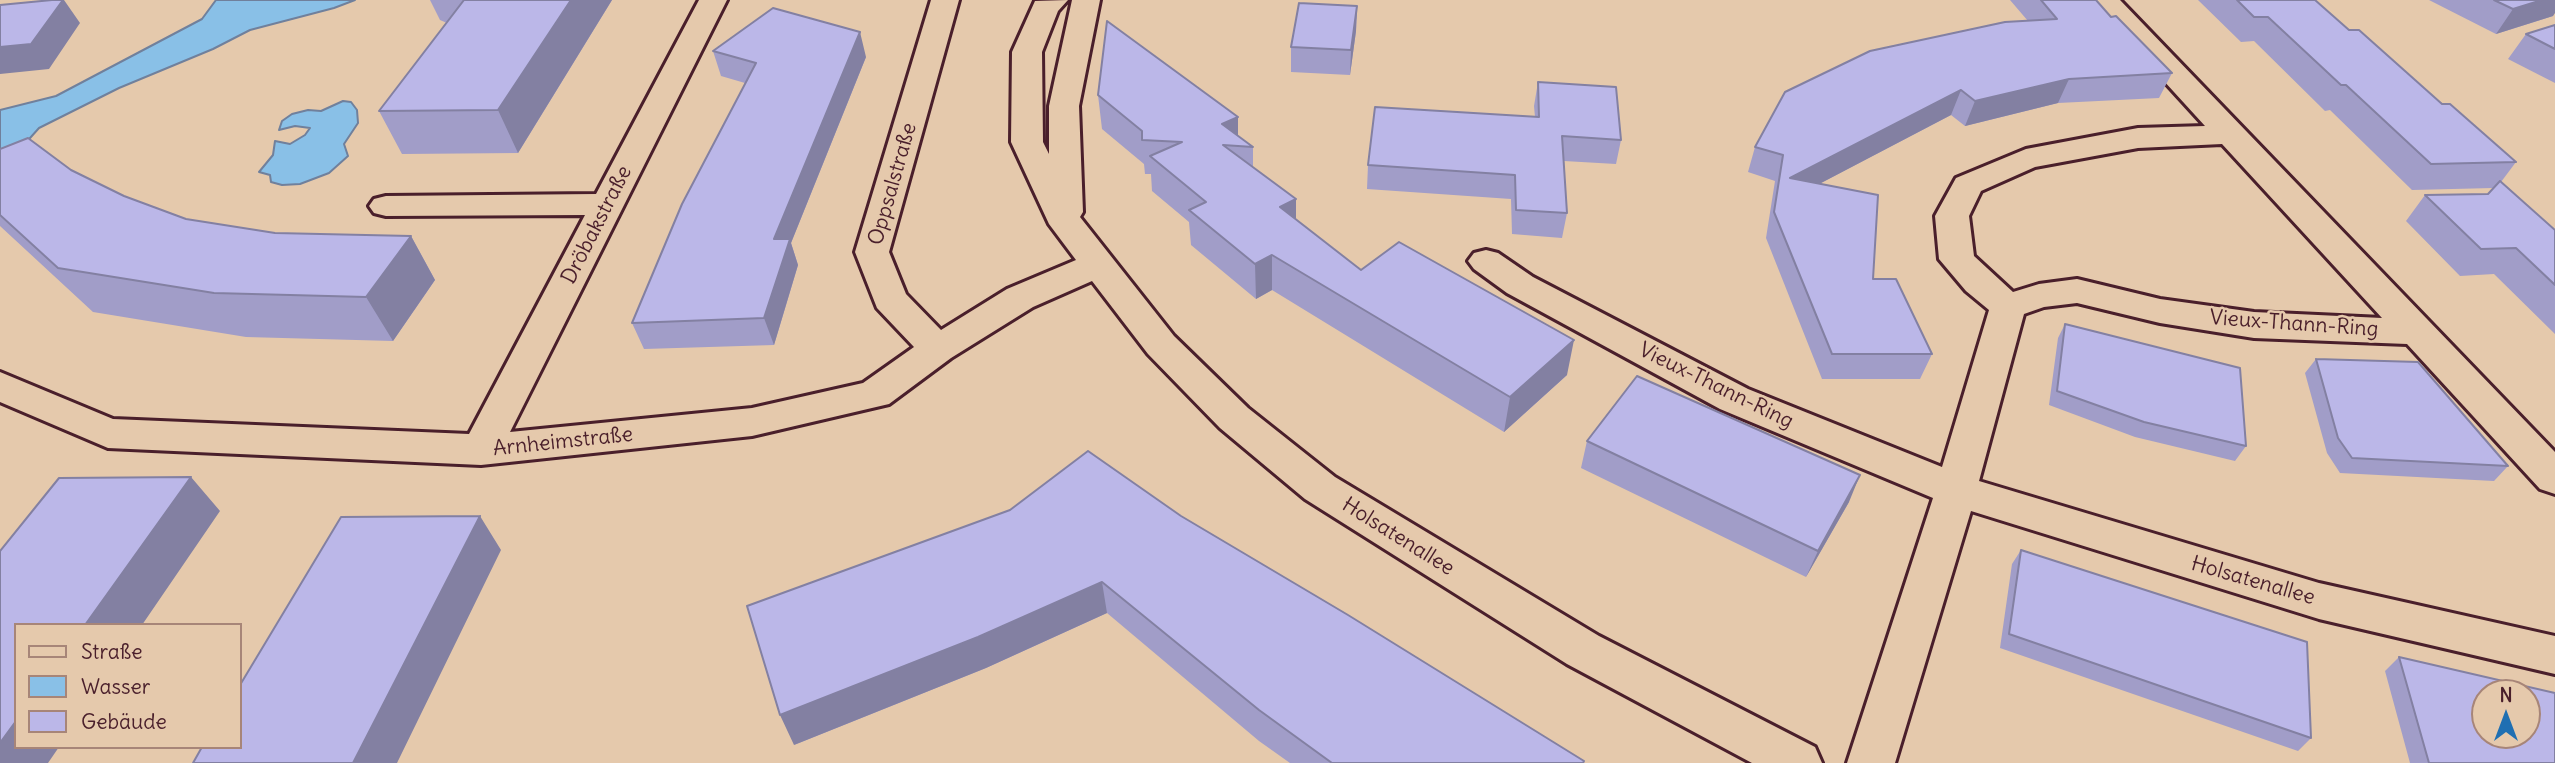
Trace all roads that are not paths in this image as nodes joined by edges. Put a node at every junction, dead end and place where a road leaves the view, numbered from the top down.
1 (713, 0) edge
2 (945, 0) edge
3 (1054, 0) edge
4 (1086, 0) edge
5 (2104, 0) edge
6 (2231, 134) junction
7 (608, 204) junction
8 (386, 206) dead end
9 (1066, 224) junction
10 (1486, 261) dead end
11 (1097, 265) junction
12 (2008, 307) junction
13 (2417, 332) junction
14 (938, 349) junction
15 (0, 386) edge
16 (481, 450) junction
17 (2555, 478) edge
18 (1956, 490) junction
19 (2555, 655) edge
20 (1798, 763) edge
21 (1871, 763) edge

1 - 7 street, Dröbakstraße
2 - 14 street, Oppsalstraße
3 - 9 street, Holsatenallee
4 - 9 street
5 - 6 street, Vieux-Thann-Ring
6 - 12 street
6 - 13 street, Vieux-Thann-Ring
7 - 8 street
7 - 16 street, Dröbakstraße
9 - 11 street, Holsatenallee
10 - 18 street, Vieux-Thann-Ring
11 - 14 street, Arnheimstraße
11 - 20 street, Holsatenallee
12 - 13 street, Vieux-Thann-Ring
12 - 18 street
13 - 17 street, Vieux-Thann-Ring
14 - 16 street, Arnheimstraße
15 - 16 street, Arnheimstraße
18 - 19 street, Holsatenallee
18 - 21 street

